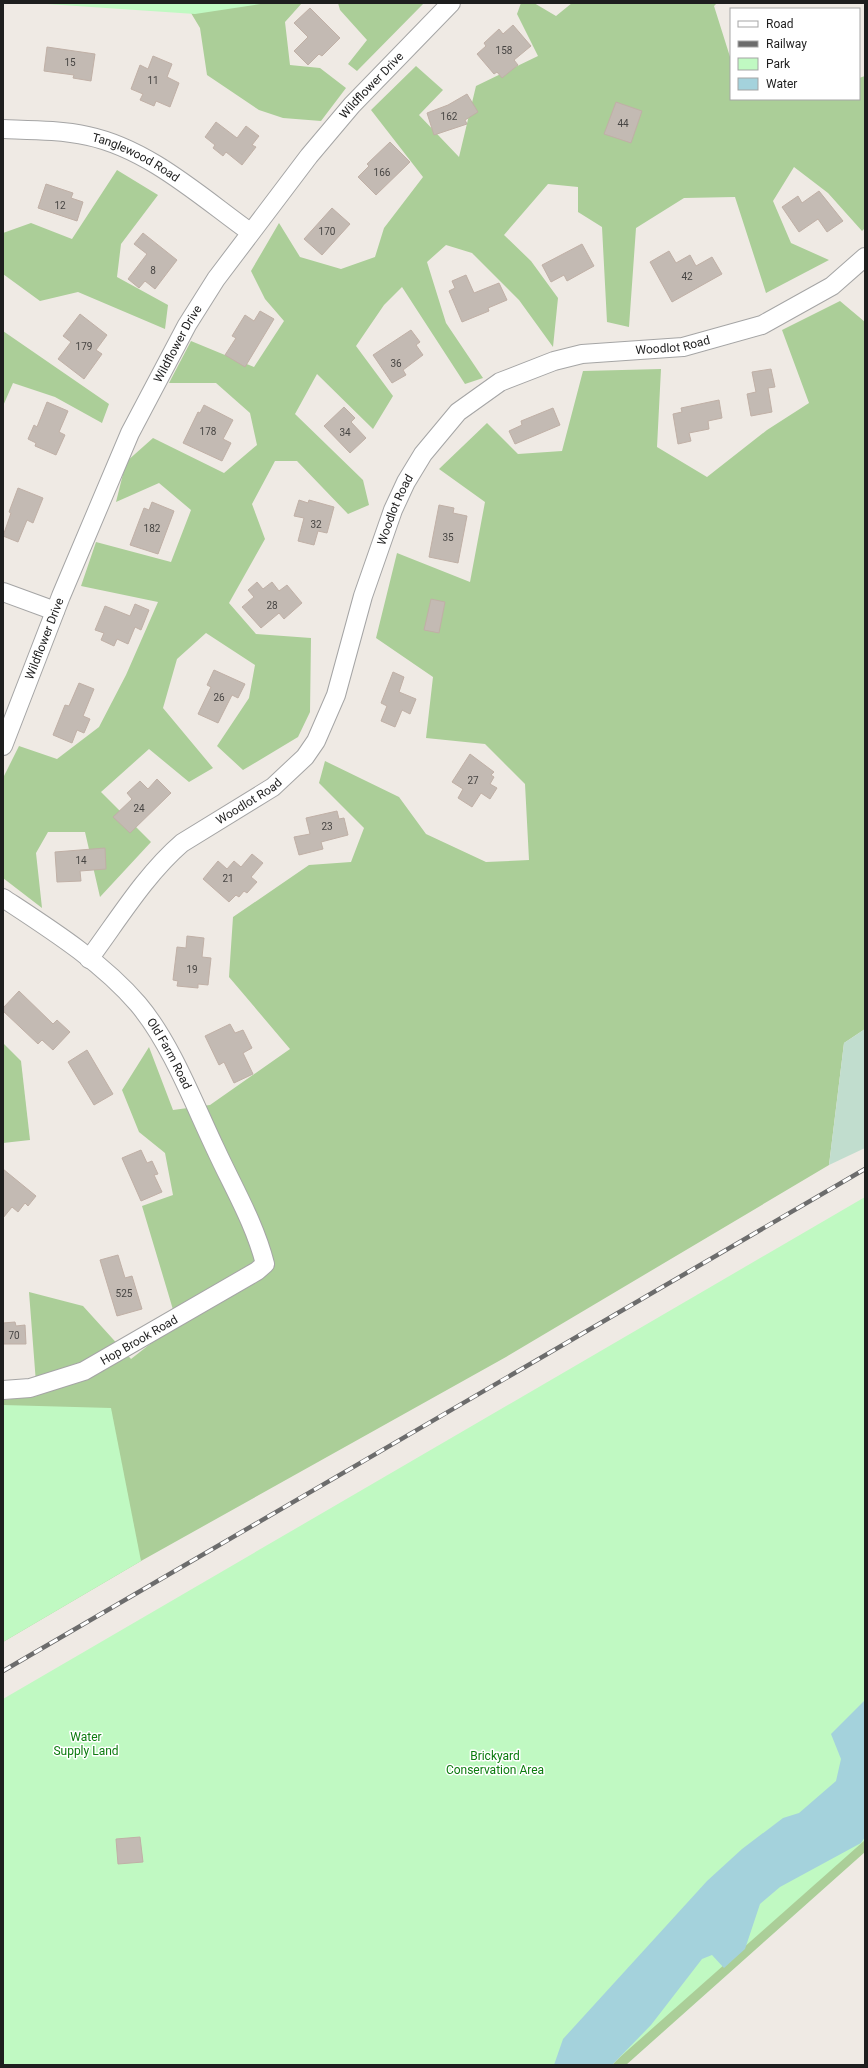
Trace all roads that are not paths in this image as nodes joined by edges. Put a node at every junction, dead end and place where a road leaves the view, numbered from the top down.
1 (451, 3) edge
2 (3, 129) edge
3 (250, 232) junction
4 (865, 257) edge
5 (3, 592) edge
6 (55, 610) junction
7 (3, 746) edge
8 (3, 898) edge
9 (89, 959) junction
10 (265, 1264) joint
11 (3, 1390) edge

1 - 3 street, Wildflower Drive
2 - 3 street, Tanglewood Road
3 - 6 street, Wildflower Drive
4 - 9 street, Woodlot Road
5 - 6 street
6 - 7 street, Wildflower Drive
8 - 9 street, Old Farm Road
9 - 10 street, Old Farm Road
10 - 11 street, Hop Brook Road

